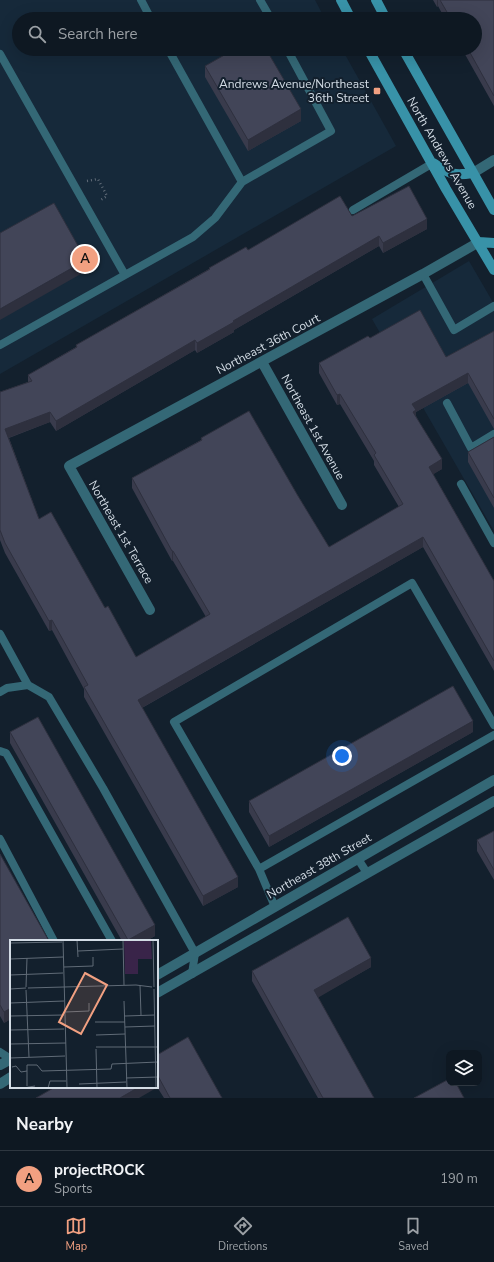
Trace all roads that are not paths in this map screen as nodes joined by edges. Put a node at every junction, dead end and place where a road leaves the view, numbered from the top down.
1 (140, 0) edge
2 (260, 0) edge
3 (341, 0) edge
4 (376, 0) edge
5 (147, 12) edge
6 (267, 12) edge
7 (347, 12) edge
8 (382, 12) edge
9 (0, 54) edge
10 (172, 56) edge
11 (291, 56) edge
12 (372, 56) edge
13 (407, 56) edge
14 (494, 160) edge
15 (433, 163) junction
16 (473, 173) junction
17 (242, 182) junction
18 (353, 210) dead end
19 (494, 210) edge
20 (478, 242) junction
21 (494, 244) edge
22 (494, 270) edge
23 (423, 274) junction
24 (124, 275) junction
25 (494, 306) edge
26 (0, 345) edge
27 (262, 362) junction
28 (447, 403) dead end
29 (494, 434) edge
30 (69, 466) joint
31 (460, 484) dead end
32 (342, 505) dead end
33 (494, 543) edge
34 (150, 610) dead end
35 (0, 634) edge
36 (28, 685) junction
37 (0, 692) edge
38 (494, 725) edge
39 (494, 735) edge
40 (0, 751) edge
41 (494, 780) edge
42 (494, 801) edge
43 (0, 839) edge
44 (358, 859) junction
45 (259, 869) junction
46 (367, 873) junction
47 (275, 907) junction
48 (53, 940) edge
49 (111, 940) edge
50 (195, 953) junction
51 (158, 974) edge
52 (192, 974) junction
53 (158, 992) edge
54 (0, 1052) edge
55 (10, 1058) edge
56 (10, 1060) edge
57 (0, 1065) edge
58 (10, 1078) edge
59 (0, 1084) edge

1 - 5 lane
2 - 6 lane
3 - 7 main road
4 - 8 main road
9 - 24 lane
10 - 17 lane
11 - 17 lane
12 - 15 main road, North Andrews Avenue
13 - 16 main road, North Andrews Avenue
14 - 16 street
15 - 16 main road
15 - 18 lane
15 - 20 main road, North Andrews Avenue
16 - 19 main road, North Andrews Avenue
17 - 24 lane
20 - 21 main road
20 - 22 main road, North Andrews Avenue
20 - 23 street, Northeast 36th Court
23 - 25 lane
23 - 27 street, Northeast 36th Court
24 - 26 lane
27 - 30 street, Northeast 36th Court
27 - 32 street, Northeast 1st Avenue
28 - 29 lane
30 - 34 street, Northeast 1st Terrace
31 - 33 lane
35 - 36 lane
36 - 37 lane
36 - 50 lane
38 - 45 lane
39 - 45 lane
40 - 49 lane
41 - 44 street, Northeast 38th Street
42 - 46 street
43 - 48 lane
44 - 46 lane
44 - 47 street, Northeast 38th Street
45 - 47 lane
46 - 52 street
47 - 50 street, Northeast 38th Street
50 - 51 street, Northeast 38th Street
50 - 52 lane
52 - 53 street
54 - 55 lane
56 - 57 street
58 - 59 street

